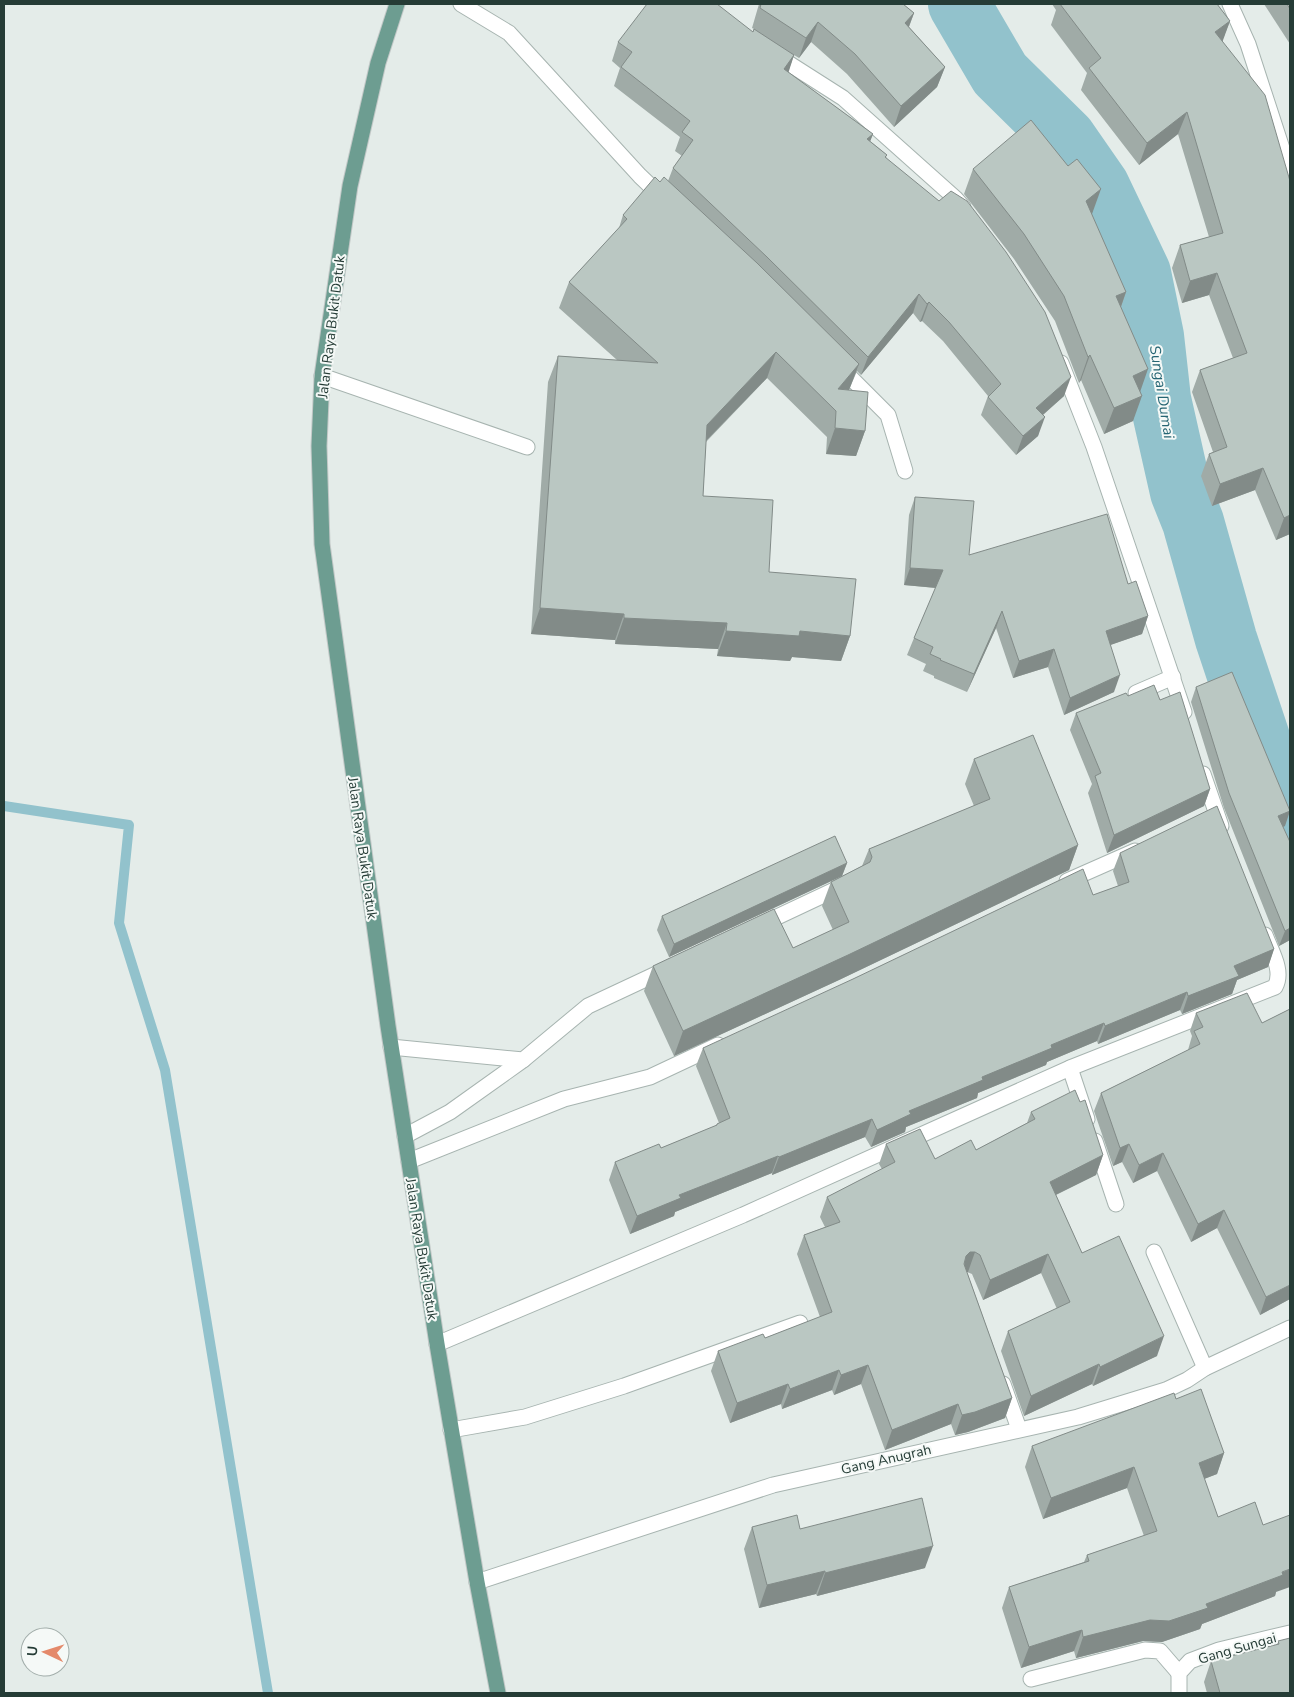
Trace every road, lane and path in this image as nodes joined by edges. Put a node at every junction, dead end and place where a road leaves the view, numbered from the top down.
1 (397, 4) edge
2 (461, 4) edge
3 (1230, 4) edge
4 (759, 44) edge
5 (1290, 173) edge
6 (675, 209) edge
7 (972, 220) edge
8 (1058, 354) edge
9 (832, 359) edge
10 (322, 376) junction
11 (527, 447) dead end
12 (905, 471) dead end
13 (1173, 677) junction
14 (1122, 699) edge
15 (1187, 722) edge
16 (1198, 758) edge
17 (1226, 839) edge
18 (1149, 844) edge
19 (854, 881) edge
20 (1052, 888) edge
21 (1259, 922) edge
22 (747, 931) edge
23 (676, 964) edge
24 (729, 1040) edge
25 (391, 1047) junction
26 (523, 1060) junction
27 (1070, 1068) junction
28 (405, 1136) junction
29 (409, 1161) junction
30 (1116, 1204) dead end
31 (1154, 1252) dead end
32 (800, 1323) edge
33 (1290, 1328) edge
34 (436, 1344) junction
35 (1205, 1368) junction
36 (999, 1374) edge
37 (451, 1430) junction
38 (1019, 1430) junction
39 (477, 1582) junction
40 (1290, 1633) edge
41 (1179, 1674) junction
42 (1030, 1679) dead end
43 (498, 1693) edge
44 (1179, 1693) edge

1 - 10 main road, Jalan Raya Bukit Datuk
2 - 6 street
3 - 5 street
4 - 7 street
8 - 13 street
9 - 12 street
10 - 11 street
10 - 25 main road, Jalan Raya Bukit Datuk
13 - 14 street
13 - 15 street
16 - 17 street
18 - 20 street
19 - 22 street
21 - 27 street
23 - 26 street
24 - 29 street
25 - 26 street
25 - 28 main road, Jalan Raya Bukit Datuk
26 - 28 street
27 - 30 street
27 - 34 street
28 - 29 main road, Jalan Raya Bukit Datuk
29 - 34 main road, Jalan Raya Bukit Datuk
31 - 35 street
32 - 37 street
33 - 35 street, Gang Anugrah
34 - 37 main road, Jalan Raya Bukit Datuk
35 - 38 street, Gang Anugrah
36 - 38 street
37 - 39 main road, Jalan Raya Bukit Datuk
38 - 39 street, Gang Anugrah
39 - 43 main road, Jalan Raya Bukit Datuk
40 - 41 street, Gang Sungai
41 - 42 street
41 - 44 street

